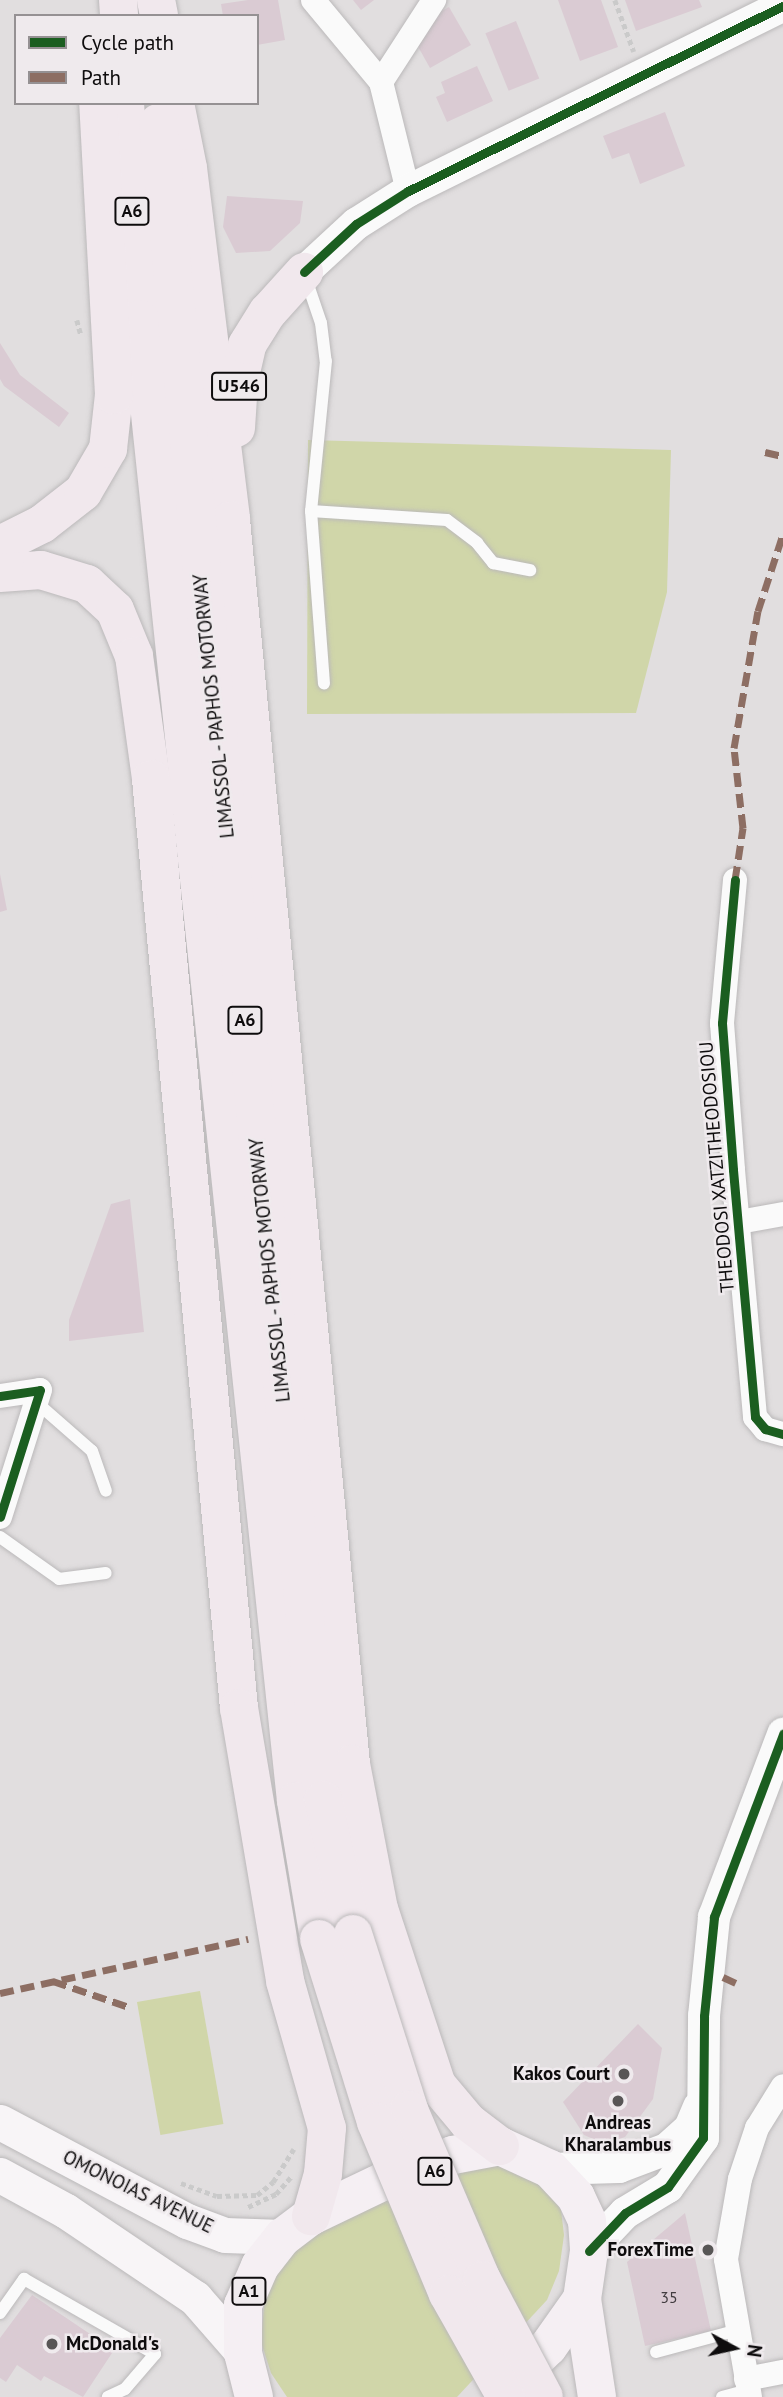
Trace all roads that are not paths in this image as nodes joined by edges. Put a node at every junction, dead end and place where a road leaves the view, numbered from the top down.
1 (313, 0) edge
2 (434, 0) edge
3 (783, 6) edge
4 (381, 82) junction
5 (98, 105) edge
6 (125, 105) edge
7 (157, 105) edge
8 (175, 105) edge
9 (408, 191) junction
10 (303, 272) junction
11 (140, 318) junction
12 (311, 511) junction
13 (231, 520) junction
14 (0, 545) edge
15 (530, 570) dead end
16 (0, 573) edge
17 (324, 684) dead end
18 (150, 779) junction
19 (735, 880) dead end
20 (783, 1214) edge
21 (738, 1222) junction
22 (0, 1396) edge
23 (38, 1396) junction
24 (783, 1434) edge
25 (106, 1491) dead end
26 (0, 1517) edge
27 (0, 1537) edge
28 (107, 1573) dead end
29 (783, 1734) edge
30 (336, 1937) junction
31 (783, 2086) edge
32 (704, 2096) junction
33 (0, 2122) edge
34 (500, 2146) junction
35 (550, 2169) junction
36 (0, 2175) edge
37 (297, 2227) junction
38 (589, 2251) junction
39 (582, 2298) junction
40 (0, 2313) edge
41 (738, 2330) junction
42 (656, 2352) dead end
43 (243, 2354) junction
44 (783, 2372) edge
45 (748, 2389) edge
46 (251, 2395) edge
47 (108, 2397) edge
48 (497, 2397) edge
49 (506, 2397) edge
50 (544, 2397) edge
51 (597, 2397) edge
52 (722, 2397) edge

1 - 4 street
2 - 4 street
3 - 9 street, U546
4 - 9 street
5 - 14 highway
6 - 11 highway, LIMASSOL - PAPHOS MOTORWAY / A6
7 - 30 highway, LIMASSOL - PAPHOS MOTORWAY / A6
8 - 13 highway
9 - 10 street, U546
10 - 12 lane
10 - 13 highway, U546
11 - 18 highway
11 - 30 highway, LIMASSOL - PAPHOS MOTORWAY / A6
12 - 15 lane
12 - 17 lane
13 - 34 highway
16 - 18 highway
18 - 37 highway
19 - 21 street, THEODOSI XATZITHEODOSIOU
20 - 21 street, THEODOSI XATZITHEODOSIOU
21 - 24 street, THEODOSI XATZITHEODOSIOU
22 - 23 street
23 - 25 lane
23 - 26 street
27 - 28 lane
29 - 32 street
30 - 49 highway, LIMASSOL - PAPHOS MOTORWAY / A6, bridge
30 - 50 highway, LIMASSOL - PAPHOS MOTORWAY / A6, bridge
31 - 41 street
32 - 35 street
32 - 38 street
33 - 37 main road, OMONOIAS AVENUE / A1
34 - 35 main road
34 - 37 main road, A1
35 - 38 main road
36 - 43 main road, A1
37 - 43 main road, A1
38 - 39 main road
39 - 48 main road
39 - 51 main road
40 - 47 lane
41 - 42 lane
41 - 45 street
43 - 46 main road, A1
44 - 45 street
45 - 52 lane

